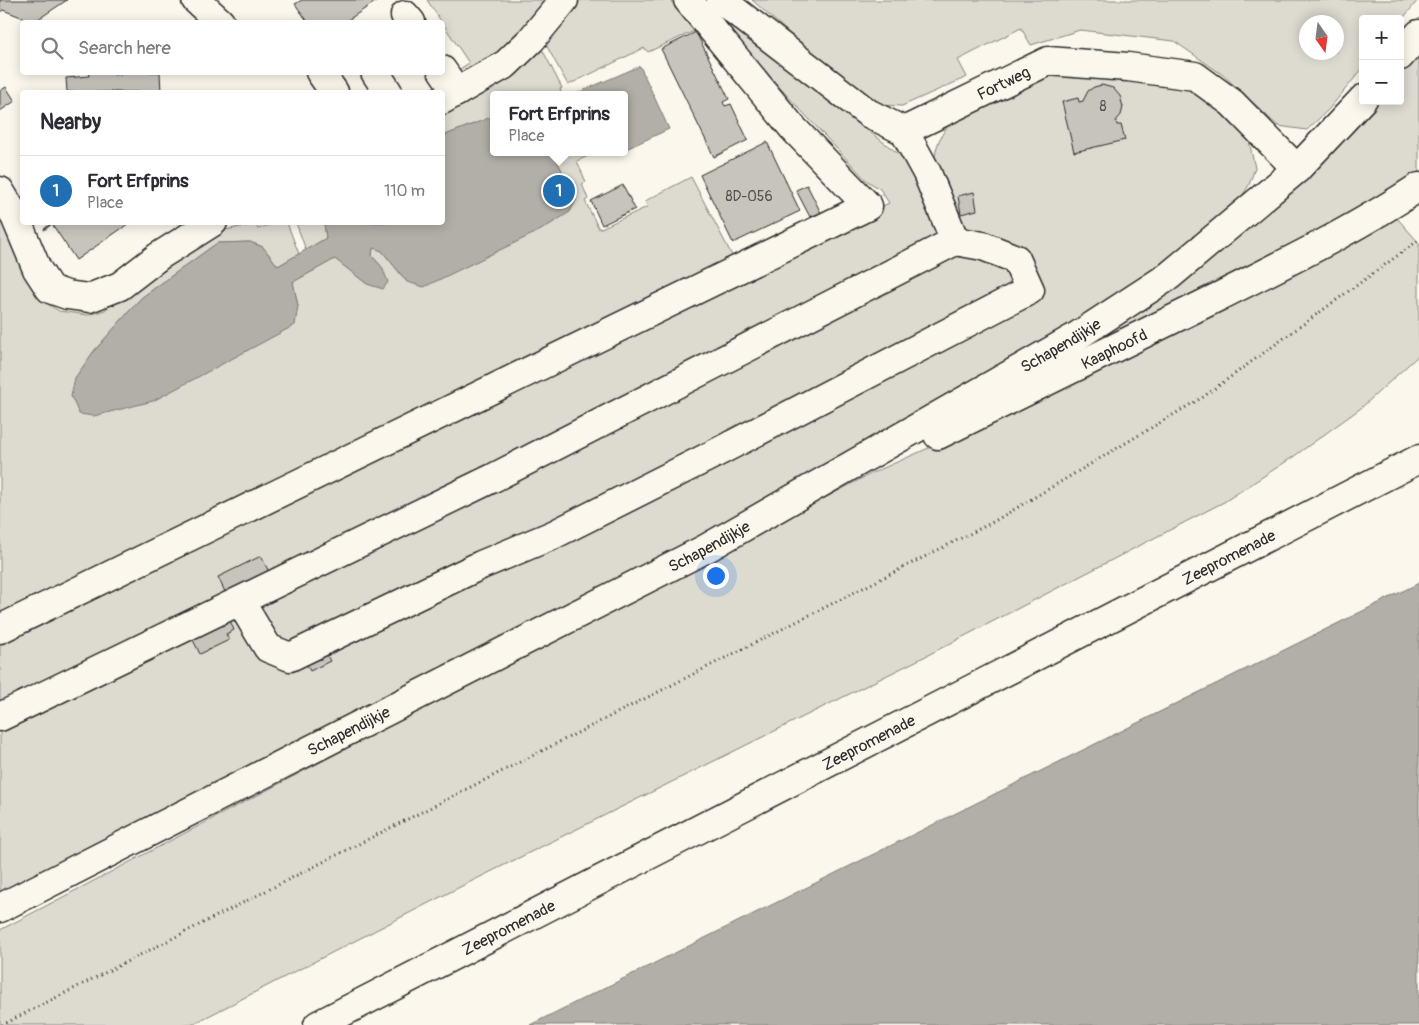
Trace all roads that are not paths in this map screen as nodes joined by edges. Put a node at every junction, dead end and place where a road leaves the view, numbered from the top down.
1 (196, 0) edge
2 (564, 0) edge
3 (688, 0) edge
4 (721, 0) edge
5 (218, 20) edge
6 (1419, 34) edge
7 (1404, 51) edge
8 (322, 75) edge
9 (377, 75) edge
10 (447, 87) edge
11 (333, 90) edge
12 (387, 90) edge
13 (1359, 103) edge
14 (904, 131) junction
15 (1296, 169) junction
16 (1419, 187) edge
17 (0, 191) edge
18 (207, 225) edge
19 (955, 241) junction
20 (1419, 459) edge
21 (802, 493) junction
22 (240, 601) junction
23 (0, 629) edge
24 (0, 717) edge
25 (0, 908) edge
26 (318, 1025) edge

1 - 5 street
2 - 10 street
3 - 23 street
4 - 14 street
6 - 7 street
8 - 11 street
9 - 12 street
13 - 15 street, Schapendijkje
14 - 15 street, Fortweg
14 - 19 street
15 - 21 street, Schapendijkje
16 - 21 street, Kaaphoofd
17 - 18 street
19 - 22 street
19 - 22 street
20 - 26 street, Zeepromenade
21 - 25 street, Schapendijkje
22 - 24 street

